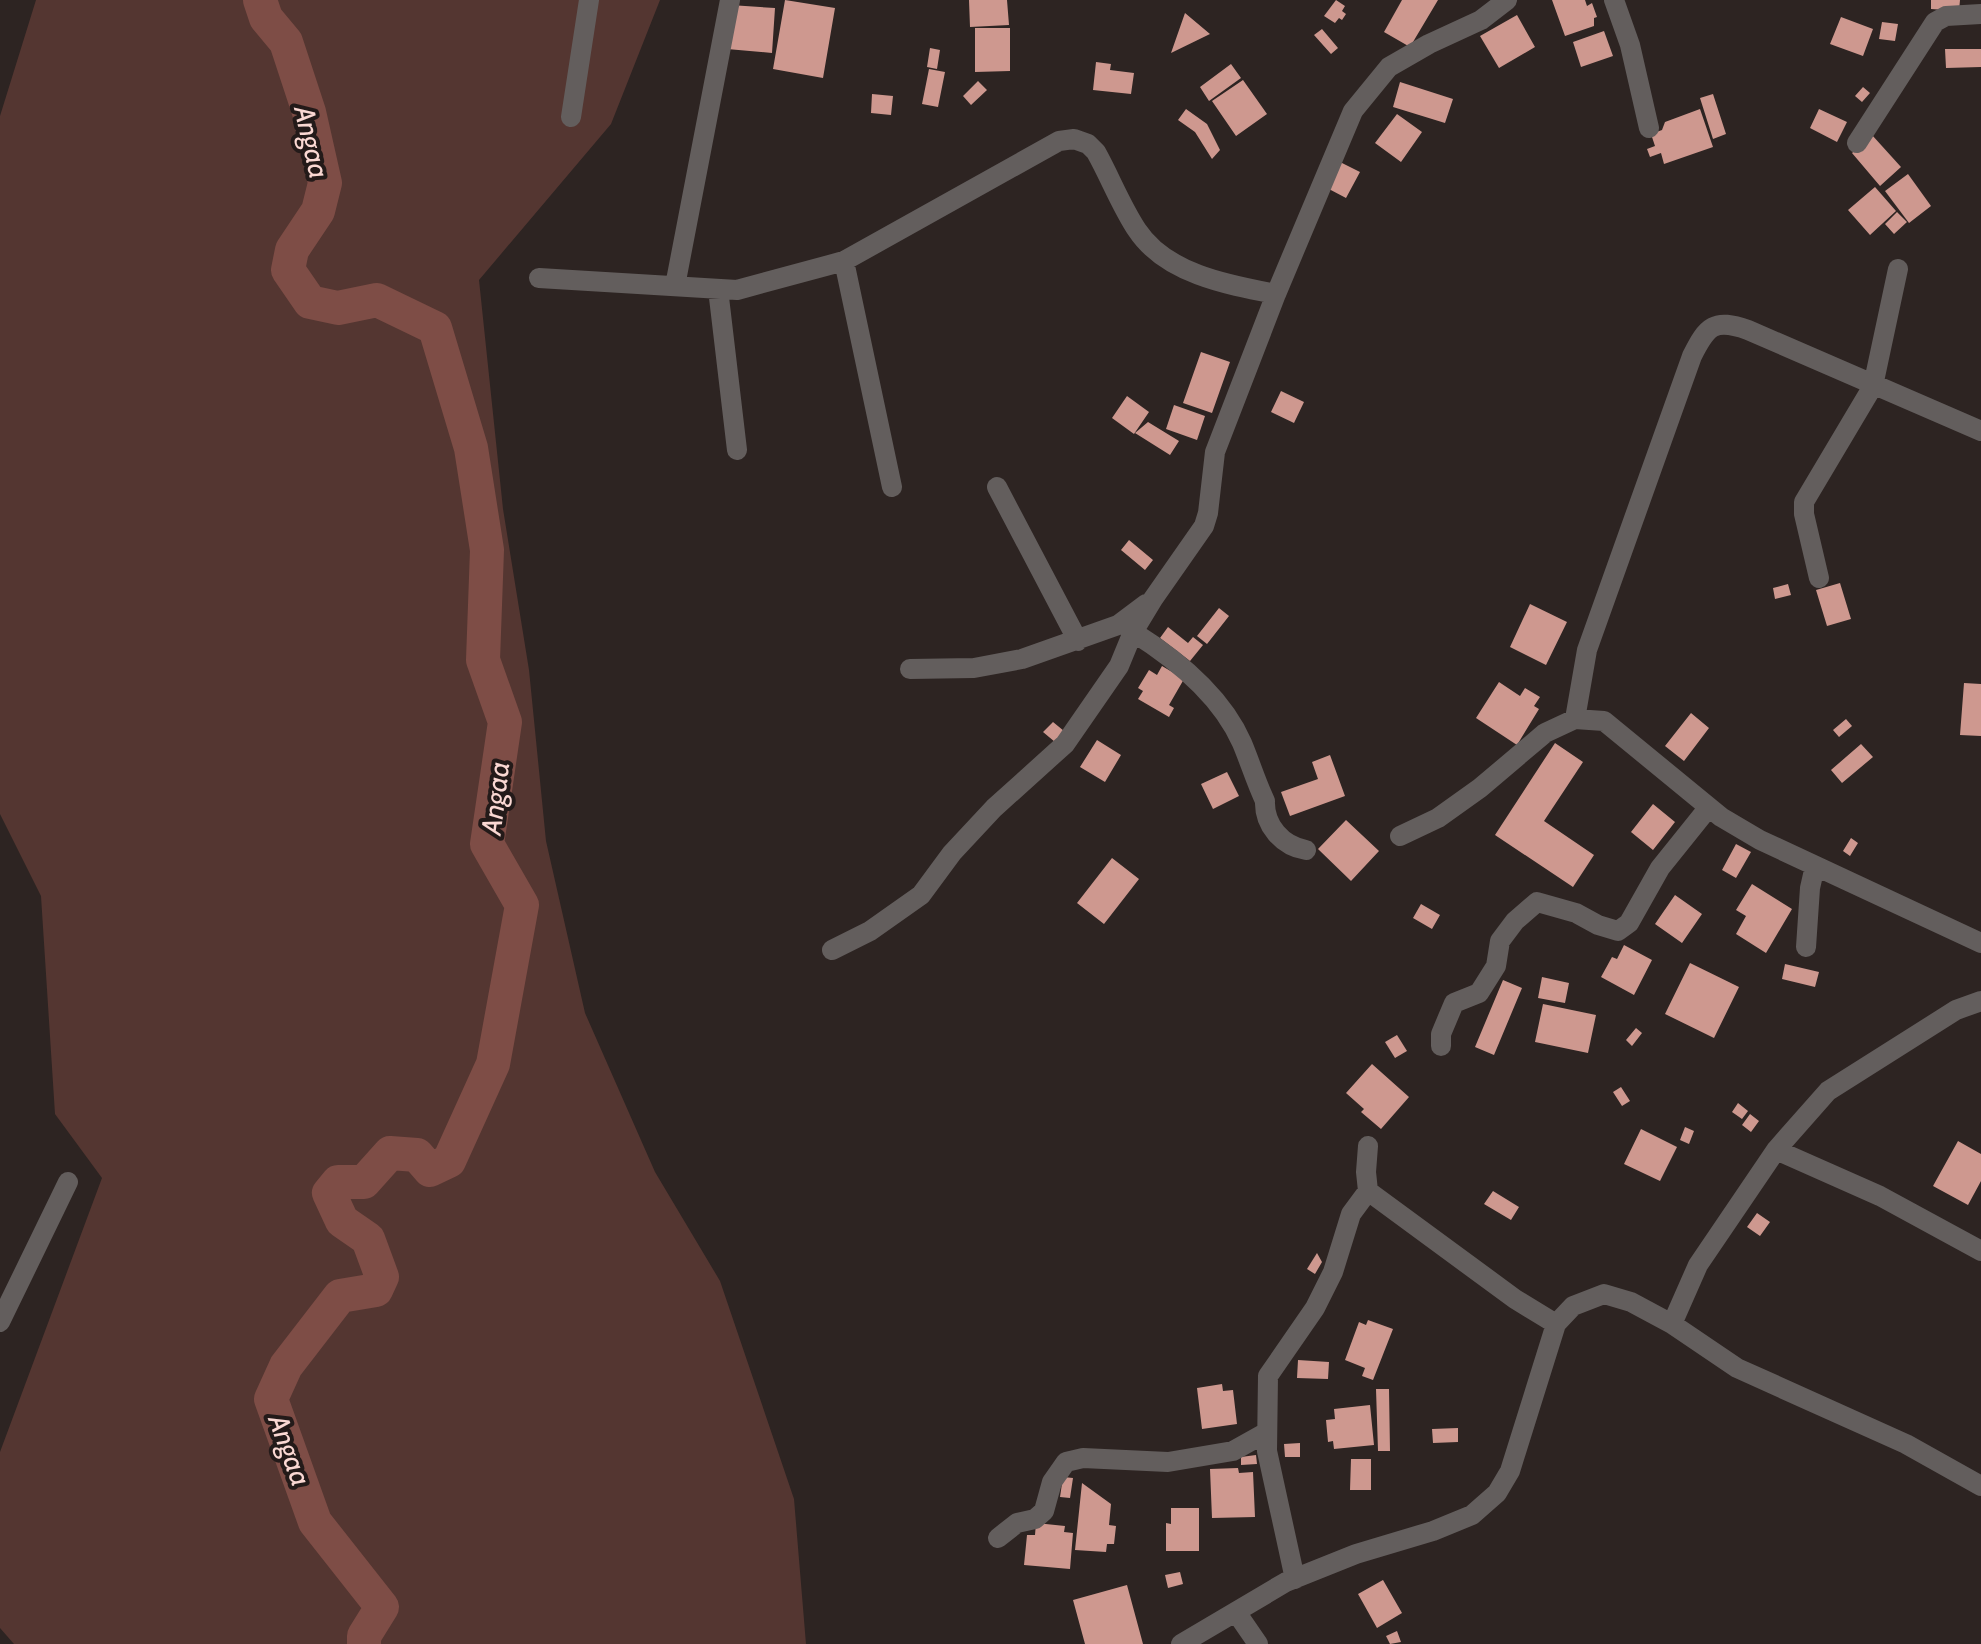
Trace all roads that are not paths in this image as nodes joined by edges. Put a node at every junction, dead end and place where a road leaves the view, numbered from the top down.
1 (589, 0) edge
2 (730, 0) edge
3 (1507, 0) edge
4 (1614, 0) edge
5 (1981, 14) edge
6 (571, 117) dead end
7 (1649, 128) dead end
8 (1857, 143) dead end
9 (844, 261) junction
10 (1898, 269) dead end
11 (539, 278) dead end
12 (675, 286) junction
13 (718, 289) junction
14 (1276, 294) junction
15 (1873, 386) junction
16 (1981, 431) edge
17 (737, 450) dead end
18 (892, 487) dead end
19 (997, 487) dead end
20 (1819, 578) dead end
21 (1153, 599) junction
22 (1133, 632) junction
23 (1078, 641) junction
24 (910, 669) dead end
25 (1575, 719) junction
26 (1709, 807) junction
27 (1400, 836) dead end
28 (1306, 850) dead end
29 (1815, 866) junction
30 (1981, 943) edge
31 (1806, 947) dead end
32 (832, 950) dead end
33 (1981, 1001) edge
34 (1441, 1046) dead end
35 (1368, 1146) dead end
36 (1776, 1150) junction
37 (68, 1182) dead end
38 (1368, 1191) junction
39 (1981, 1251) edge
40 (0, 1322) edge
41 (1556, 1324) junction
42 (1672, 1324) junction
43 (1267, 1432) junction
44 (1981, 1486) edge
45 (998, 1538) dead end
46 (1295, 1579) junction
47 (1236, 1612) junction
48 (1181, 1644) edge
49 (1258, 1644) edge

1 - 6 street
2 - 12 street
3 - 14 street
4 - 7 street
5 - 8 street
9 - 13 street
9 - 14 street
9 - 18 street
10 - 15 street
11 - 12 street
12 - 13 street
13 - 17 street
14 - 21 street
15 - 16 street
15 - 20 street
15 - 25 street
19 - 23 street
21 - 22 street
21 - 23 street
22 - 28 street
22 - 32 street
23 - 24 street
25 - 26 street
25 - 27 street
26 - 29 street
26 - 34 street
29 - 30 street
29 - 31 street
33 - 36 street
35 - 38 street
36 - 39 street
36 - 42 street
37 - 40 street
38 - 41 street
38 - 43 street
41 - 42 street
41 - 46 street
42 - 44 street
43 - 45 street
43 - 46 street
46 - 47 street
47 - 48 street
47 - 49 street

